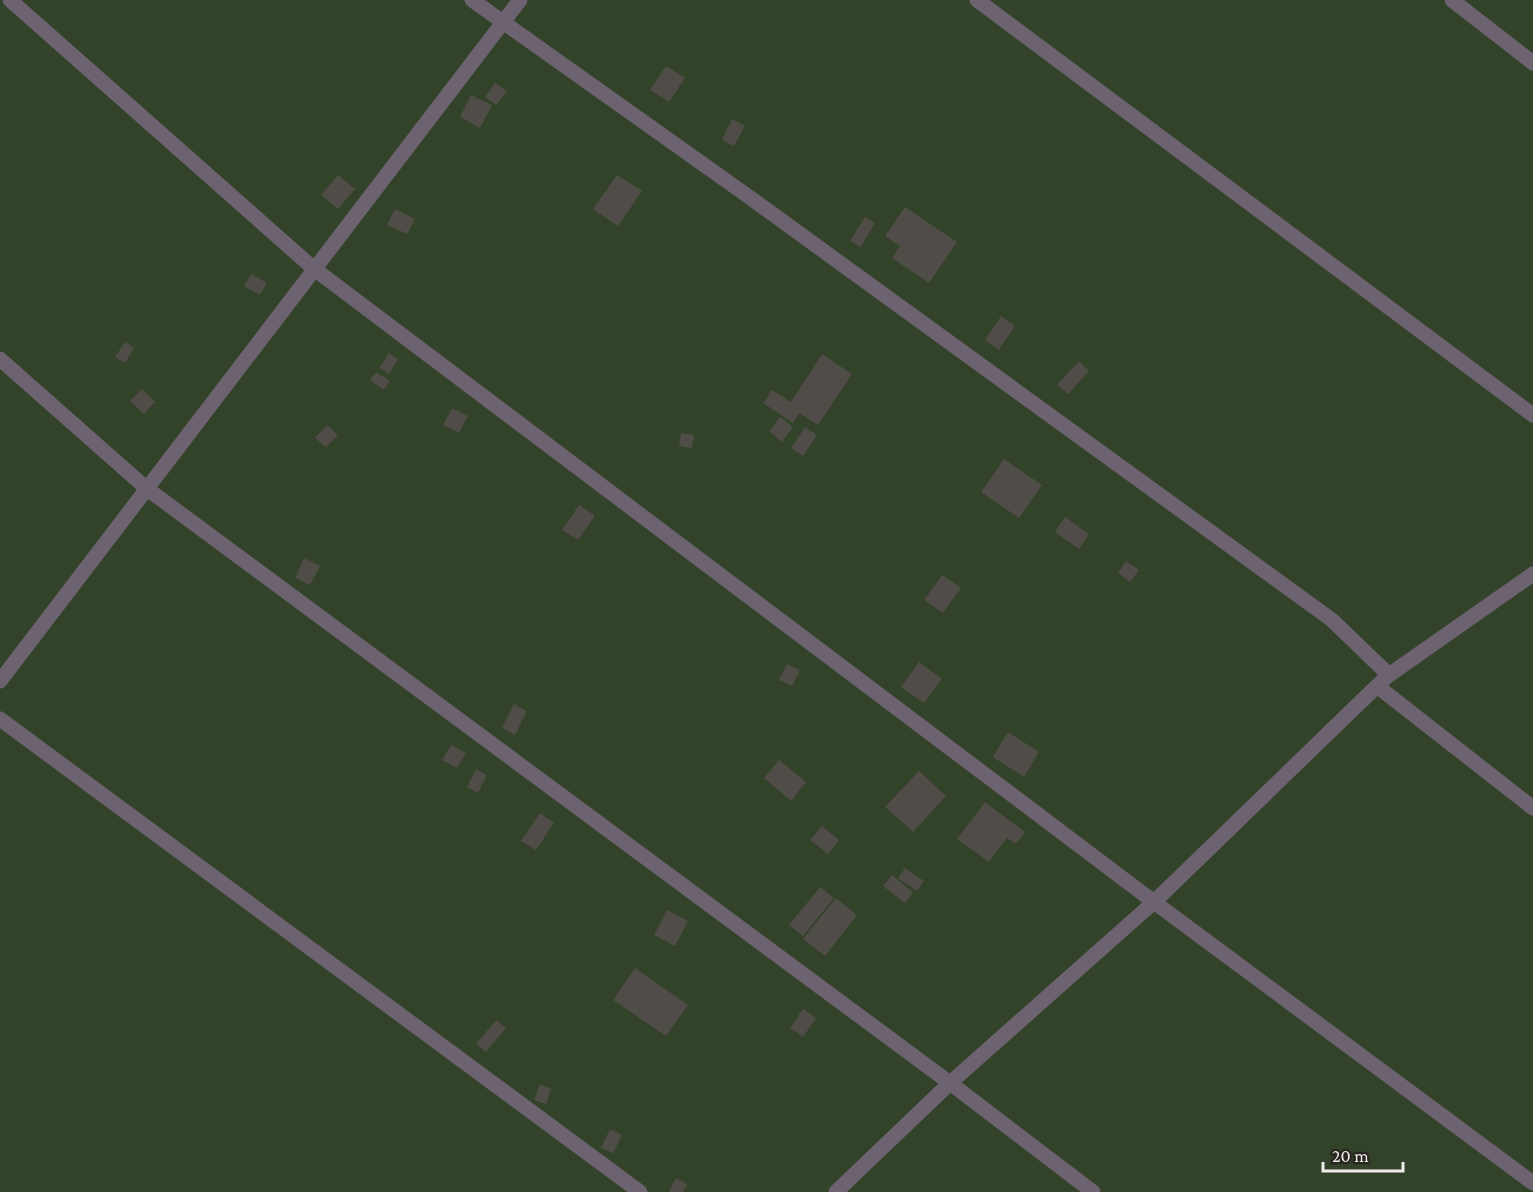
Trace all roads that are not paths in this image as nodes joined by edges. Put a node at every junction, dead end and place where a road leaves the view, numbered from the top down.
1 (10, 0) edge
2 (471, 0) edge
3 (520, 0) edge
4 (977, 0) edge
5 (1452, 0) edge
6 (503, 23) junction
7 (1533, 63) edge
8 (313, 268) junction
9 (0, 359) edge
10 (1533, 416) edge
11 (146, 488) junction
12 (1533, 574) edge
13 (1389, 675) junction
14 (0, 681) edge
15 (1377, 686) junction
16 (0, 719) edge
17 (1533, 808) edge
18 (1154, 902) junction
19 (950, 1083) junction
20 (1533, 1184) edge
21 (640, 1192) edge
22 (836, 1192) edge
23 (1093, 1192) edge

1 - 8 lane
2 - 6 lane
3 - 6 lane
4 - 10 lane
5 - 7 lane
6 - 8 lane
6 - 13 lane
8 - 11 lane
8 - 18 lane
9 - 11 lane
11 - 14 lane
11 - 19 lane
12 - 13 lane
13 - 15 lane
15 - 17 lane
15 - 18 lane
16 - 21 lane
18 - 19 lane
18 - 20 lane
19 - 22 lane
19 - 23 lane

